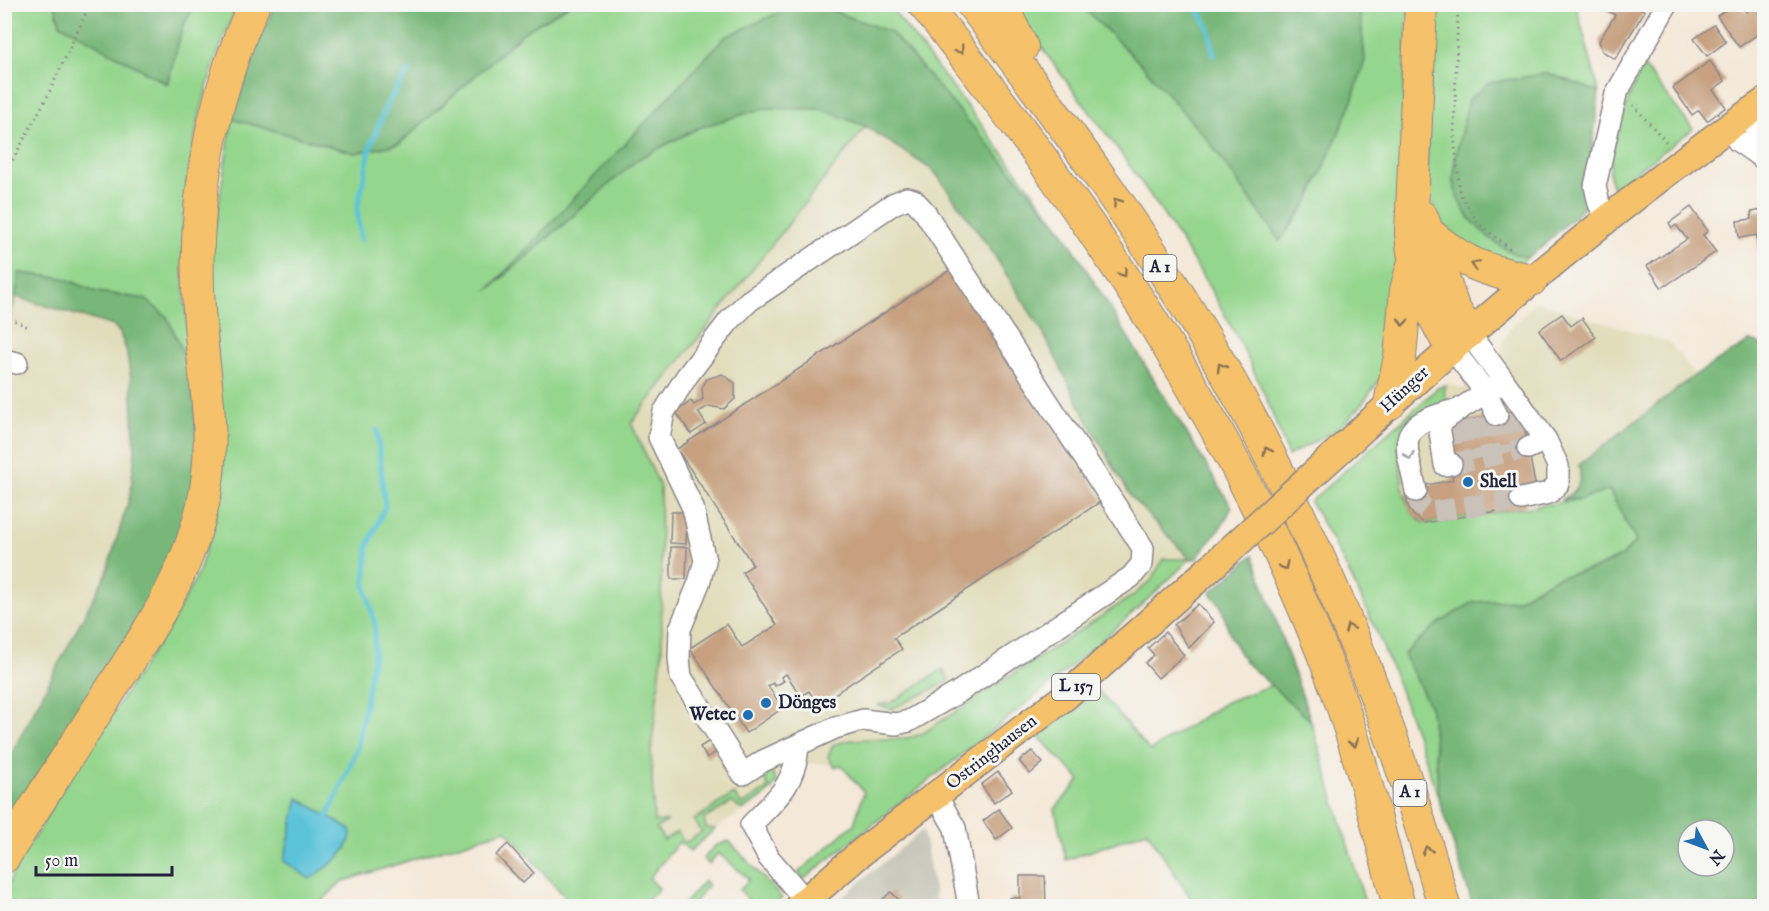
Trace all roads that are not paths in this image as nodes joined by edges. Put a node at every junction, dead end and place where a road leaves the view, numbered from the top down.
1 (254, 4) edge
2 (924, 4) edge
3 (972, 4) edge
4 (1001, 4) edge
5 (1421, 4) edge
6 (1667, 4) edge
7 (1746, 115) edge
8 (1062, 125) junction
9 (1764, 141) edge
10 (1764, 159) edge
11 (1414, 172) junction
12 (1607, 217) junction
13 (1426, 231) junction
14 (1413, 264) junction
15 (1531, 280) junction
16 (1460, 339) junction
17 (1390, 403) junction
18 (1487, 404) junction
19 (1451, 464) tunnel mouth
20 (1416, 491) tunnel mouth
21 (1521, 499) tunnel mouth
22 (1208, 570) joint
23 (798, 746) junction
24 (936, 795) junction
25 (25, 823) junction
26 (4, 847) edge
27 (4, 857) edge
28 (803, 904) edge
29 (969, 906) edge
30 (1399, 906) edge
31 (1444, 906) edge

1 - 25 highway
2 -> 30 highway, A 1
3 - 8 highway, A 1
4 - 8 highway
5 - 11 highway
6 - 12 street
7 - 9 street
7 - 10 street
7 - 12 main road, Hünger / L 157
31 -> 8 highway, A 1
11 - 13 highway
11 - 14 highway
12 - 15 main road, Hünger / L 157
15 -> 13 highway
13 - 16 highway
14 - 16 highway
14 -> 17 highway
15 - 16 main road, Hünger / L 157
16 - 17 main road, Hünger / L 157
16 - 18 street
17 - 22 main road, Hünger / L 157, bridge
18 - 19 street
18 -> 20 street
18 - 21 street
22 - 24 main road, Ostringhausen / L 157
23 - 23 street
23 - 28 street
24 - 28 main road, Ostringhausen / L 157
24 - 29 street
25 - 26 highway
25 - 27 highway

